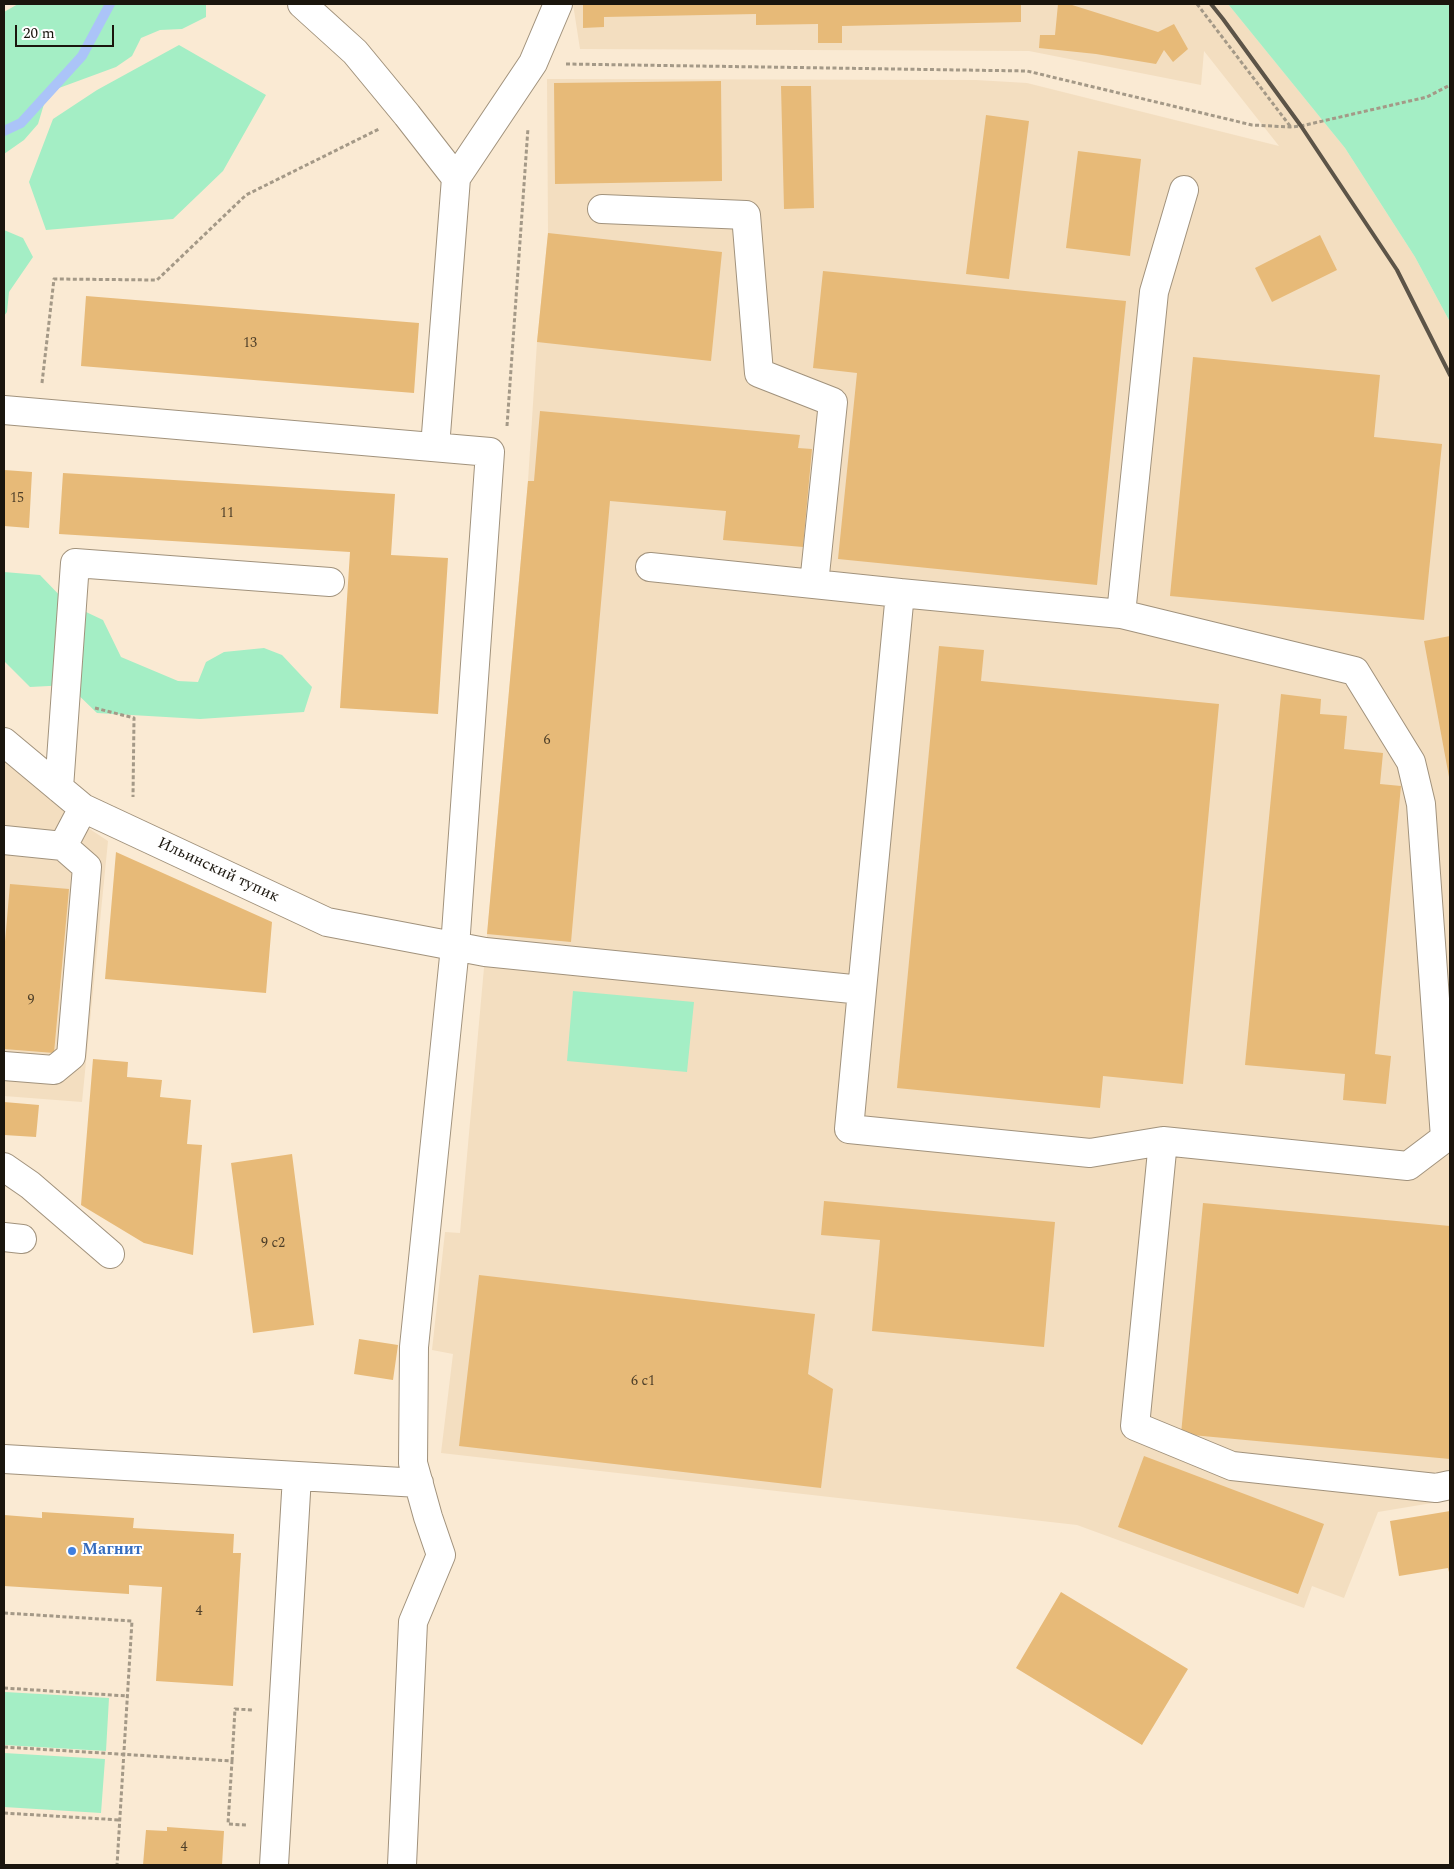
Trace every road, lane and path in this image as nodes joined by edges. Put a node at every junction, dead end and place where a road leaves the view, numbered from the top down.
1 (302, 4) edge
2 (558, 4) edge
3 (1197, 4) edge
4 (533, 63) junction
5 (1450, 85) edge
6 (408, 115) junction
7 (1290, 127) junction
8 (456, 178) junction
9 (1184, 190) dead end
10 (602, 209) dead end
11 (4, 410) edge
12 (39, 413) junction
13 (435, 448) junction
14 (650, 567) dead end
15 (330, 582) dead end
16 (814, 584) junction
17 (900, 593) junction
18 (1121, 614) junction
19 (66, 700) junction
20 (4, 742) edge
21 (59, 788) junction
22 (83, 808) junction
23 (133, 830) junction
24 (4, 840) edge
25 (63, 846) junction
26 (456, 947) junction
27 (862, 990) junction
28 (4, 1066) edge
29 (1448, 1140) edge
30 (1163, 1141) junction
31 (4, 1167) edge
32 (110, 1254) dead end
33 (4, 1459) edge
34 (297, 1476) junction
35 (419, 1484) junction
36 (1450, 1485) edge
37 (4, 1614) edge
38 (4, 1688) edge
39 (127, 1696) junction
40 (283, 1712) junction
41 (4, 1747) edge
42 (124, 1755) junction
43 (232, 1761) junction
44 (4, 1813) edge
45 (120, 1820) junction
46 (276, 1826) junction
47 (118, 1865) edge
48 (274, 1865) edge
49 (402, 1865) edge

1 - 6 street
2 - 4 street
3 - 7 path
4 - 7 path
4 - 8 street
5 - 7 path
6 - 8 street
6 - 12 path
8 - 13 street
9 - 18 street
10 - 16 street
11 - 12 street
12 - 13 street
13 - 26 street
14 - 16 street
15 - 19 street
16 - 17 street
17 - 18 street
17 - 27 street
18 - 29 street
19 - 21 street
19 - 23 path
20 - 21 street, Ильинский тупик
21 - 22 street, Ильинский тупик
22 - 23 street, Ильинский тупик
22 - 25 street
23 - 26 street, Ильинский тупик
24 - 25 street
25 - 28 street
26 - 27 street, Ильинский тупик
26 - 35 street
27 - 30 street
29 - 30 street
30 - 36 street
31 - 32 street
33 - 34 street
34 - 35 street
34 - 40 street
35 - 49 street
37 - 39 path
38 - 39 path
39 - 42 path
40 - 43 path
40 - 46 street
41 - 42 path
42 - 43 path
42 - 45 path
43 - 46 path
44 - 45 path
45 - 47 path
46 - 48 street

